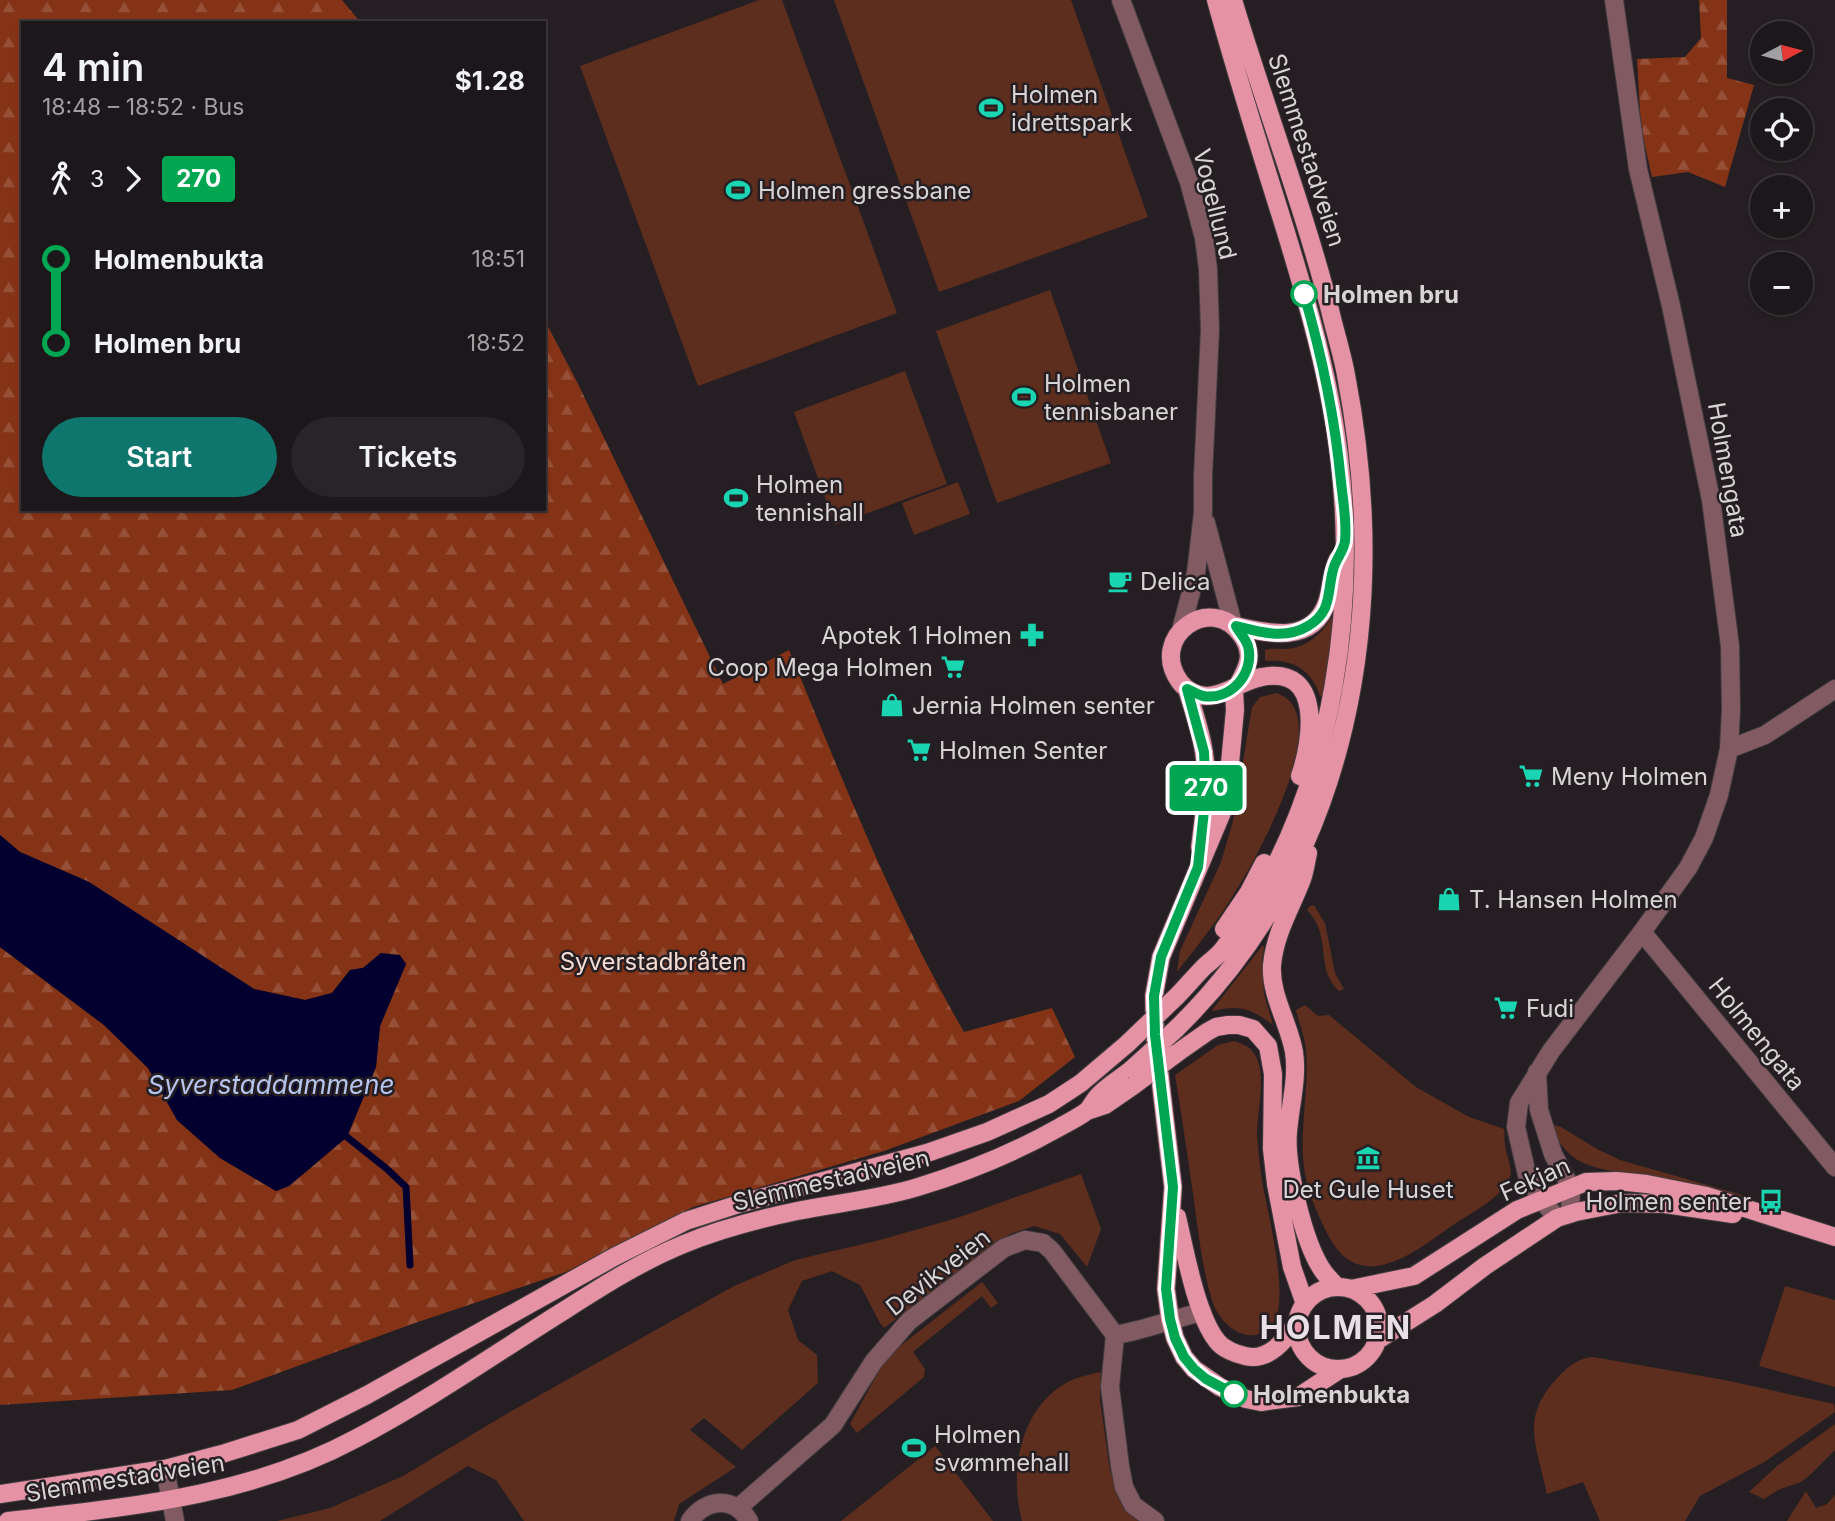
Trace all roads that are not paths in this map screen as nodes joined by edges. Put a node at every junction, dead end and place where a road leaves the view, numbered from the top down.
1 (1121, 0) edge
2 (1216, 0) edge
3 (1233, 0) edge
4 (1614, 0) edge
5 (1203, 513) junction
6 (1345, 542) junction
7 (1234, 625) junction
8 (1181, 630) junction
9 (1236, 687) junction
10 (1187, 689) junction
11 (1835, 689) edge
12 (1729, 749) junction
13 (1312, 827) junction
14 (1198, 867) junction
15 (1642, 932) junction
16 (1205, 966) junction
17 (1537, 1072) junction
18 (1133, 1077) junction
19 (1835, 1167) edge
20 (1571, 1188) junction
21 (1541, 1199) junction
22 (1173, 1203) junction
23 (1564, 1216) junction
24 (1792, 1223) junction
25 (1835, 1237) edge
26 (1344, 1288) junction
27 (1305, 1304) junction
28 (1202, 1312) junction
29 (1170, 1319) junction
30 (1297, 1324) junction
31 (1115, 1335) junction
32 (1378, 1340) junction
33 (1339, 1370) junction
34 (165, 1469) junction
35 (0, 1494) edge
36 (170, 1500) junction
37 (744, 1515) edge
38 (8, 1521) edge
39 (175, 1521) edge
40 (690, 1521) edge
41 (1155, 1521) edge

1 - 5 street, Vogellund
2 - 6 main road, Slemmestadveien
3 - 13 main road, Slemmestadveien
4 - 12 street, Holmengata
5 - 7 street, Vogellund
5 - 8 street, Vogellund
6 - 7 main road
6 - 16 main road, Slemmestadveien
7 - 8 main road
7 - 9 main road
8 - 10 main road
9 - 10 main road
9 - 14 main road
9 - 16 main road
10 - 14 main road
11 - 12 street
12 - 15 street, Holmengata
13 - 18 main road, Slemmestadveien, bridge
13 - 26 main road
14 - 22 main road
15 - 17 street, Holmengata
15 - 19 street, Holmengata
16 - 34 main road, Slemmestadveien, bridge
17 - 20 street
17 - 21 street, Holmengata
18 - 27 main road, bridge
18 - 36 main road, Slemmestadveien
20 - 21 main road, Fekjan
20 - 23 street
20 - 24 main road, Fekjan
21 - 23 street, Holmengata
21 - 26 main road, Fekjan
22 - 28 main road
22 - 29 main road
23 - 24 main road, Fekjan
23 - 32 main road, Fekjan
24 - 25 main road, Fekjan
26 - 27 main road
26 - 32 main road
27 - 30 main road
28 - 29 street
28 - 30 main road
29 - 31 street
29 - 33 main road
30 - 33 main road
31 - 37 street, Devikveien
31 - 41 street
32 - 33 main road
34 - 35 main road, Slemmestadveien
34 - 36 street
36 - 38 main road, Slemmestadveien
36 - 39 street
37 - 40 street, Devikveien

